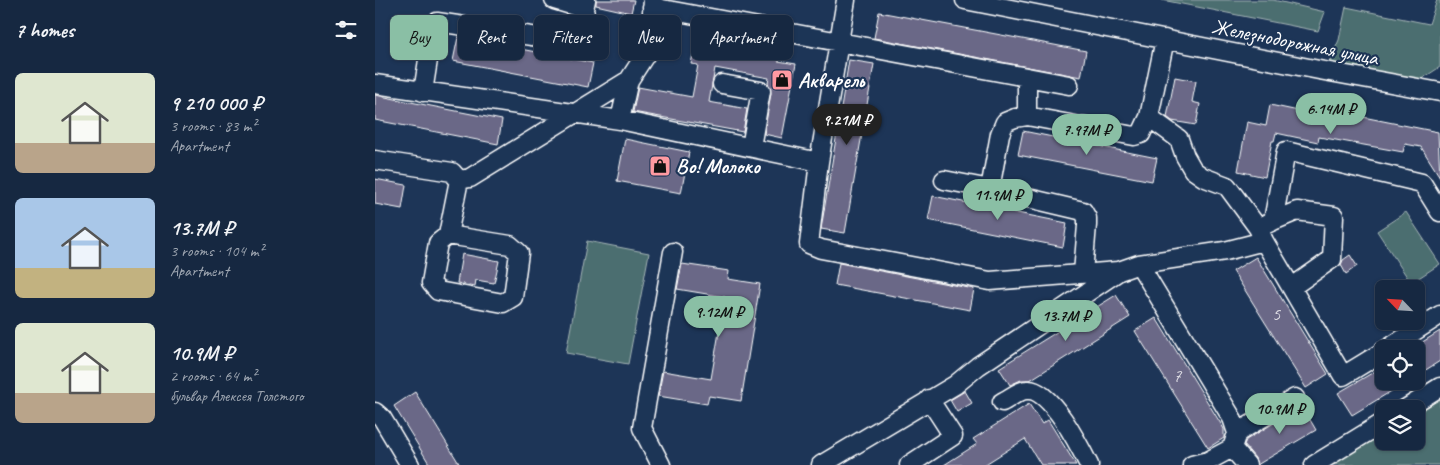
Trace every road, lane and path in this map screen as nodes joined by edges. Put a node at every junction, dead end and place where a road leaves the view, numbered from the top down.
1 (553, 0) edge
2 (846, 0) edge
3 (965, 0) edge
4 (987, 2) edge
5 (653, 3) edge
6 (585, 5) edge
7 (1165, 39) junction
8 (839, 42) junction
9 (1027, 77) junction
10 (629, 80) junction
11 (375, 84) edge
12 (722, 84) dead end
13 (1069, 85) dead end
14 (423, 92) junction
15 (1440, 92) edge
16 (572, 113) junction
17 (1027, 116) junction
18 (1149, 117) junction
19 (620, 120) junction
20 (751, 147) junction
21 (375, 160) edge
22 (819, 162) junction
23 (459, 180) junction
24 (944, 180) dead end
25 (990, 189) junction
26 (1440, 212) edge
27 (1265, 230) junction
28 (448, 235) junction
29 (673, 252) dead end
30 (1139, 264) junction
31 (1119, 271) junction
32 (1083, 272) junction
33 (1293, 288) junction
34 (1440, 316) edge
35 (1401, 340) edge
36 (1375, 356) edge
37 (1440, 387) edge
38 (1295, 398) dead end
39 (929, 400) junction
40 (1419, 400) edge
41 (1002, 402) dead end
42 (375, 412) edge
43 (1375, 428) edge
44 (1235, 440) junction
45 (410, 465) edge
46 (661, 465) edge
47 (821, 465) edge
48 (909, 465) edge
49 (1089, 465) edge
50 (1192, 465) edge
51 (1247, 465) edge
52 (1314, 465) edge

1 - 6 street
2 - 8 street
3 - 4 street, Железнодорожная улица
4 - 7 street, Железнодорожная улица
5 - 8 street
5 - 10 street
6 - 14 street
7 - 15 street, Железнодорожная улица
7 - 18 street
8 - 9 street
8 - 22 street
9 - 13 street
9 - 17 street
10 - 16 street
10 - 19 street
11 - 14 street
12 - 20 street
14 - 16 street
16 - 19 street
16 - 23 street
17 - 18 street
17 - 25 street
18 - 27 street
19 - 20 street
20 - 22 street
21 - 23 street
22 - 32 street
23 - 28 street
24 - 25 street
25 - 32 street
26 - 27 street
27 - 30 street
27 - 33 street
27 - 33 street
28 - 28 street
29 - 46 street
30 - 31 street
30 - 44 street
31 - 32 street
31 - 39 street
33 - 36 street
34 - 35 street
37 - 40 street
38 - 44 street
39 - 47 street
39 - 48 street
41 - 49 street
42 - 45 street
43 - 52 street
44 - 50 street
44 - 51 street

